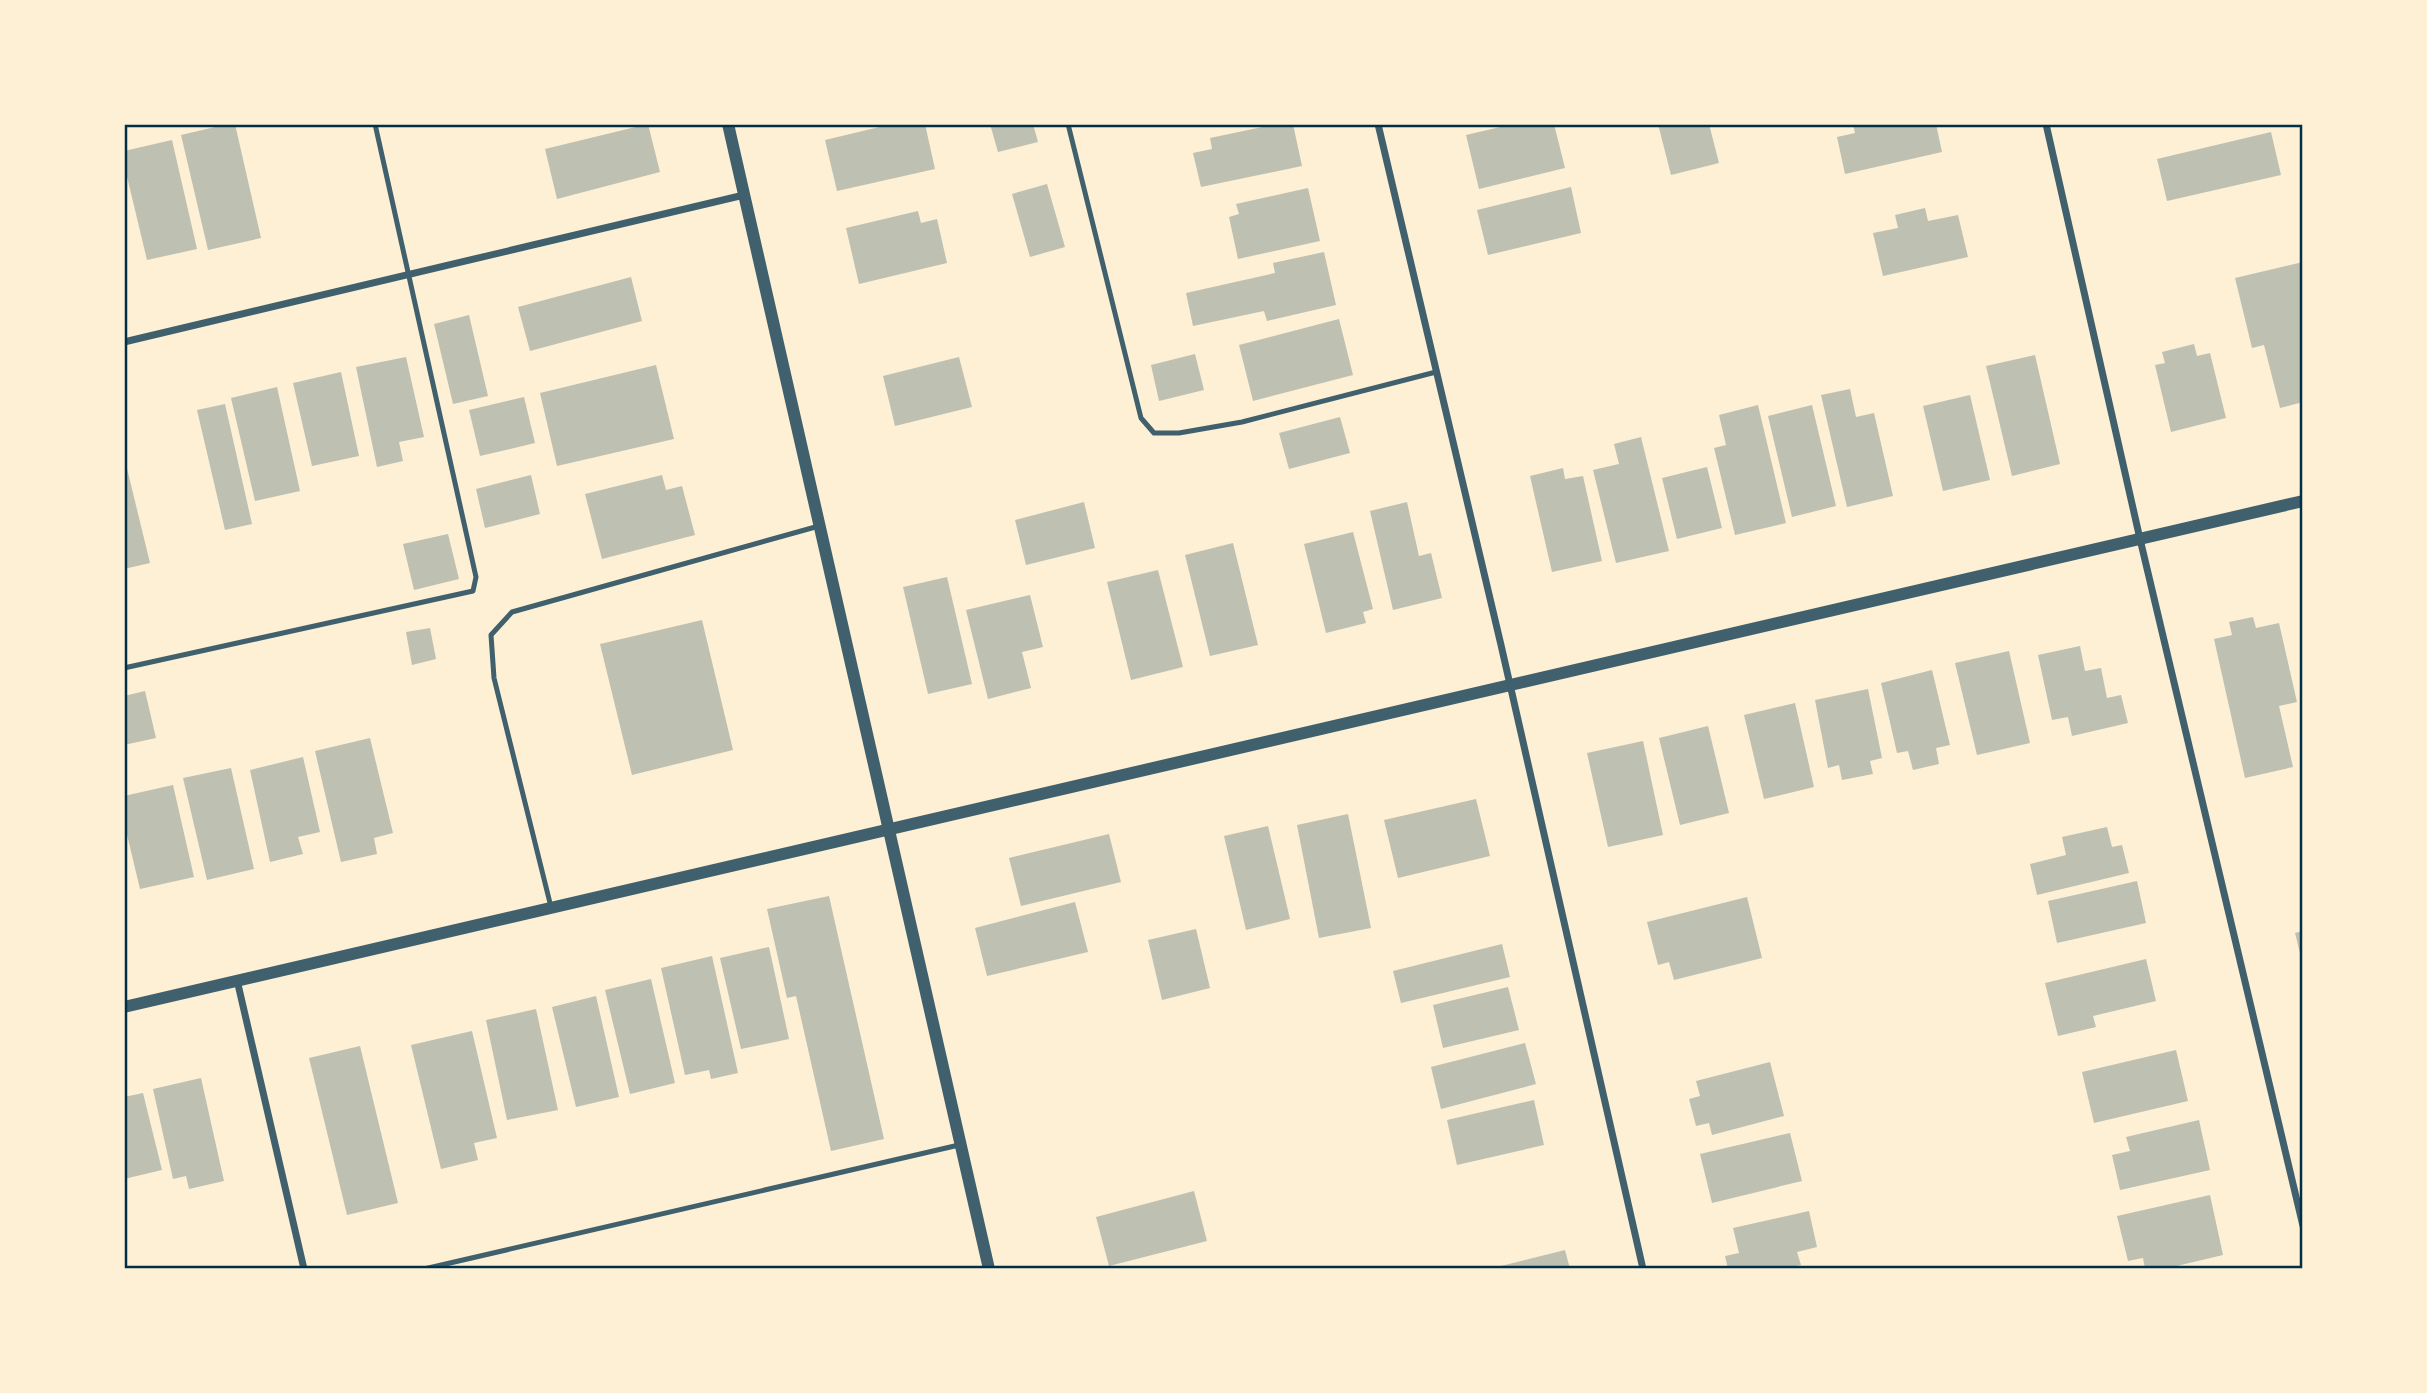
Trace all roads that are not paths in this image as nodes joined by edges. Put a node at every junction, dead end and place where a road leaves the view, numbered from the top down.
1 (374, 124) edge
2 (728, 124) edge
3 (1068, 124) edge
4 (1378, 124) edge
5 (2046, 124) edge
6 (744, 195) junction
7 (408, 275) junction
8 (124, 342) edge
9 (1436, 372) junction
10 (2303, 502) edge
11 (819, 526) junction
12 (2140, 539) junction
13 (124, 668) edge
14 (1510, 683) junction
15 (889, 829) junction
16 (551, 907) junction
17 (237, 980) junction
18 (124, 1007) edge
19 (961, 1144) junction
20 (2303, 1226) edge
21 (304, 1269) edge
22 (424, 1269) edge
23 (989, 1269) edge
24 (1643, 1269) edge

1 - 7 lane
2 - 6 street
3 - 9 lane
4 - 9 street
5 - 12 street
6 - 7 street
6 - 11 street
7 - 8 street
7 - 13 lane
9 - 14 street
10 - 12 street
11 - 15 street
11 - 16 lane
12 - 14 street
12 - 20 street
14 - 15 street
14 - 24 street
15 - 16 street
15 - 19 street
16 - 17 street
17 - 18 street
17 - 21 street
19 - 22 lane
19 - 23 street

